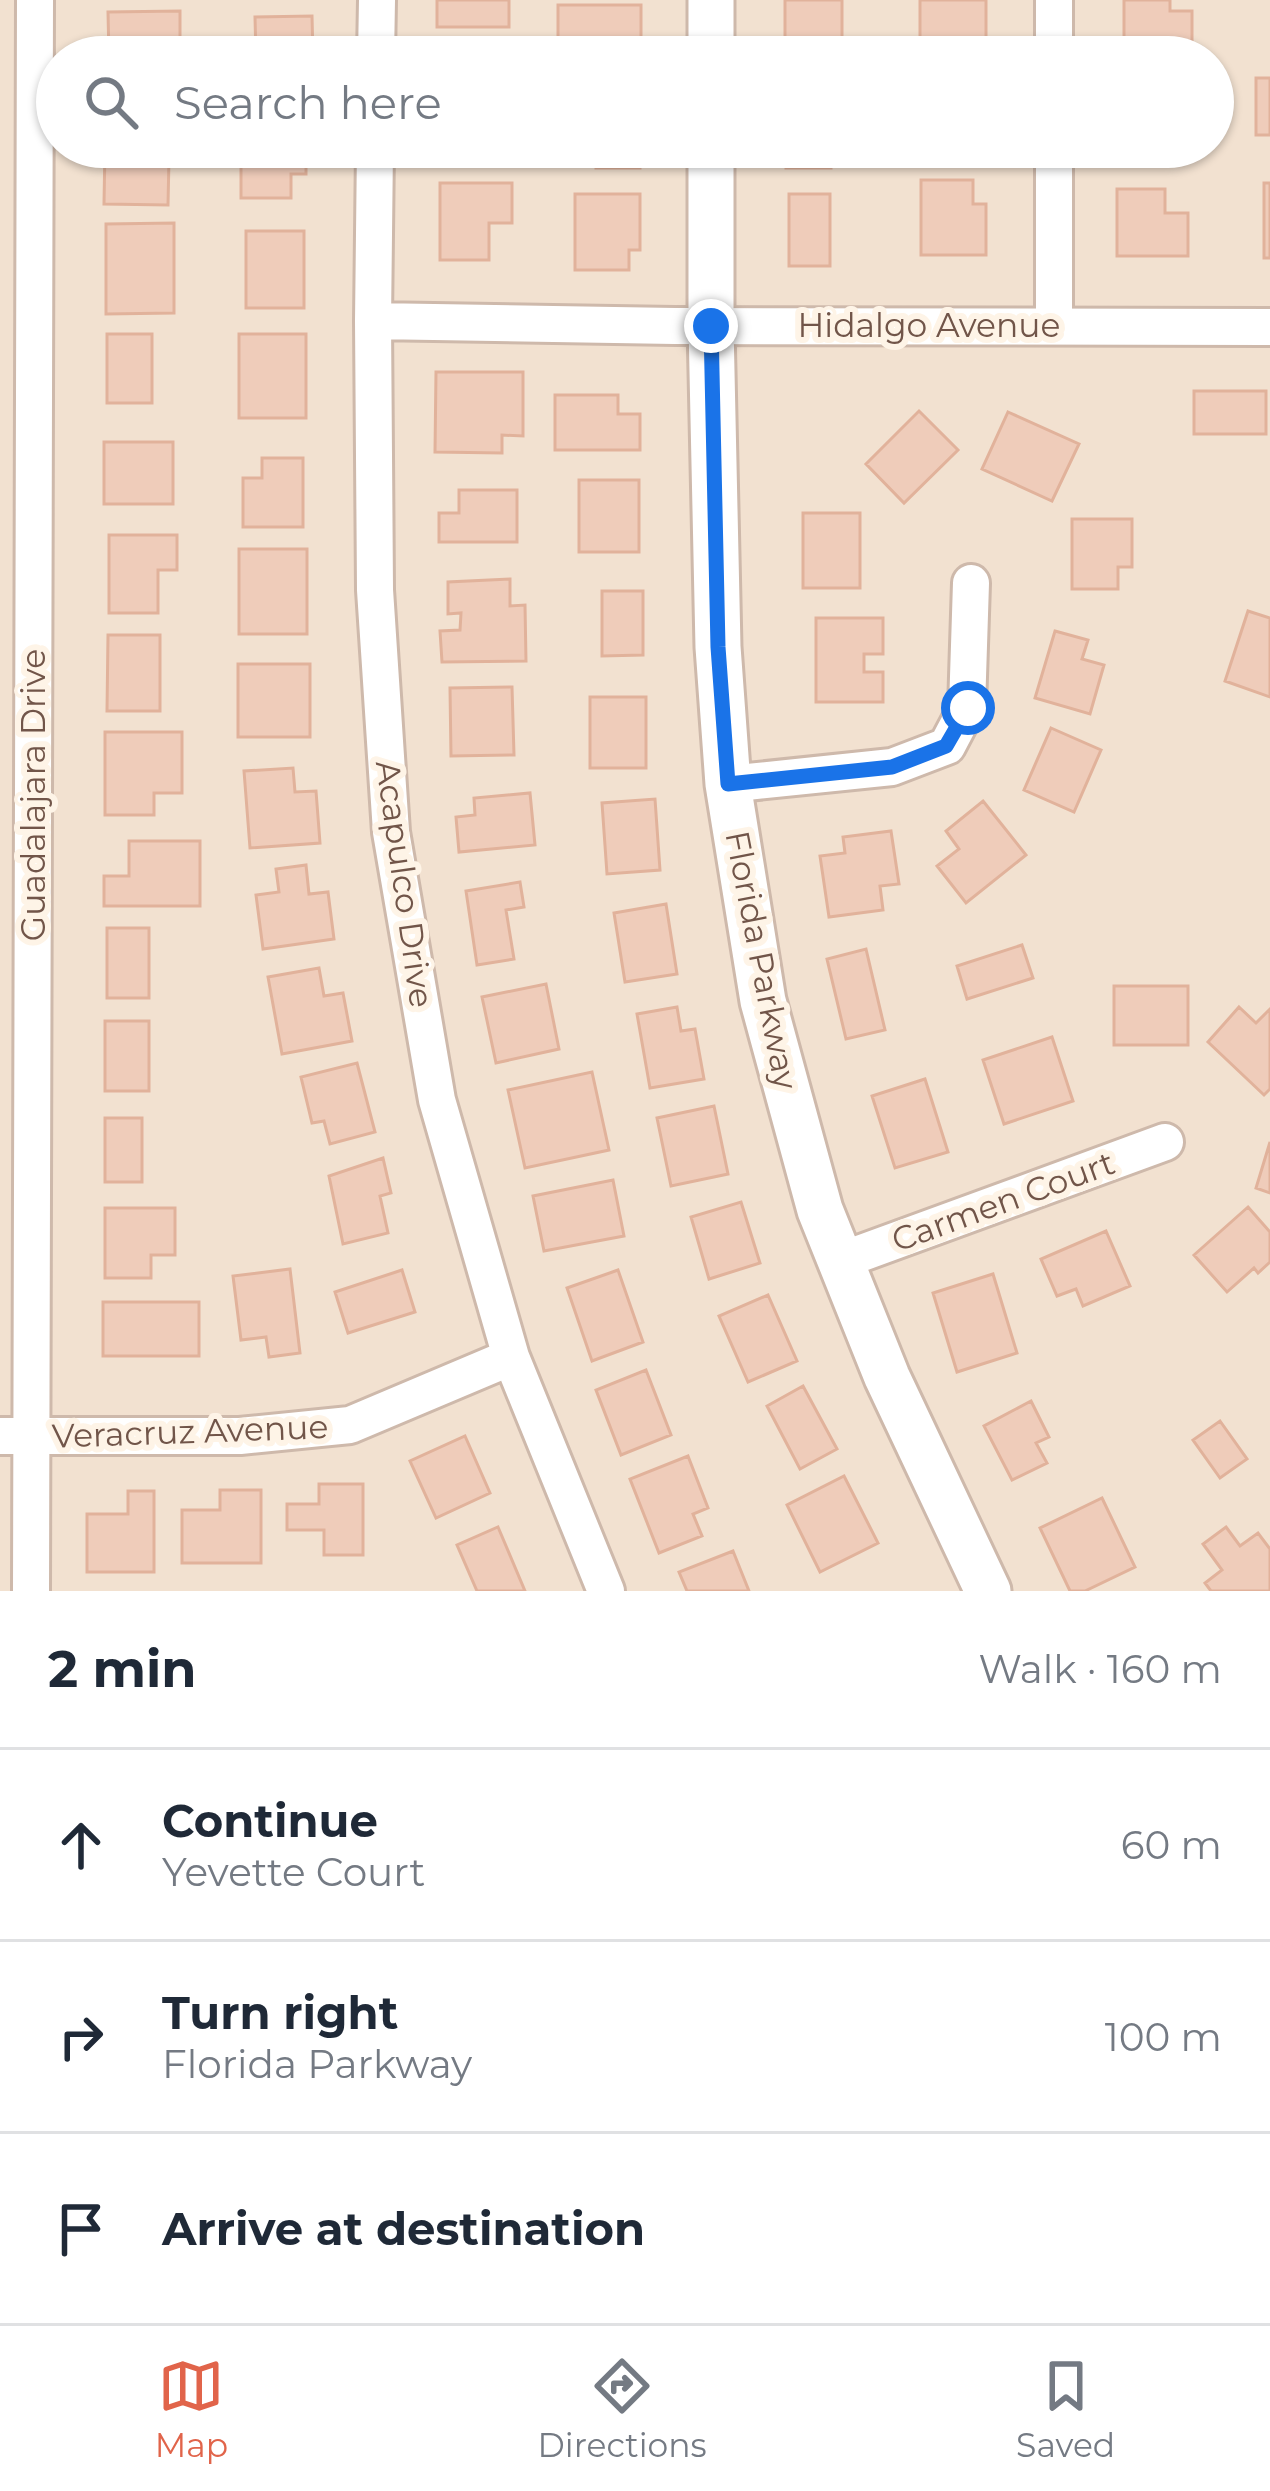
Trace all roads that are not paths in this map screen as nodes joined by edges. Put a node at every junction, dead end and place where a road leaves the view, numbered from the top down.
1 (35, 0) edge
2 (377, 0) edge
3 (711, 0) edge
4 (1054, 0) edge
5 (376, 36) edge
6 (711, 36) edge
7 (1054, 36) edge
8 (375, 168) edge
9 (711, 168) edge
10 (1054, 168) edge
11 (373, 321) junction
12 (1054, 325) junction
13 (711, 326) junction
14 (1270, 327) edge
15 (971, 583) dead end
16 (728, 784) junction
17 (1165, 1142) dead end
18 (840, 1261) junction
19 (511, 1357) junction
20 (16, 1436) edge
21 (31, 1591) edge
22 (606, 1591) edge
23 (988, 1591) edge

1 - 20 street, Guadalajara Drive
2 - 5 street
3 - 6 street
4 - 7 street
8 - 11 street, Acapulco Drive
9 - 13 street, Florida Parkway
10 - 12 street
11 - 13 street, Hidalgo Avenue
11 - 19 street, Acapulco Drive
12 - 13 street, Hidalgo Avenue
12 - 14 street, Hidalgo Avenue
13 - 16 street, Florida Parkway
15 - 16 street
16 - 18 street, Florida Parkway
17 - 18 street, Carmen Court
18 - 23 street, Florida Parkway
19 - 20 street, Veracruz Avenue
19 - 22 street, Acapulco Drive
20 - 21 street, Guadalajara Drive

